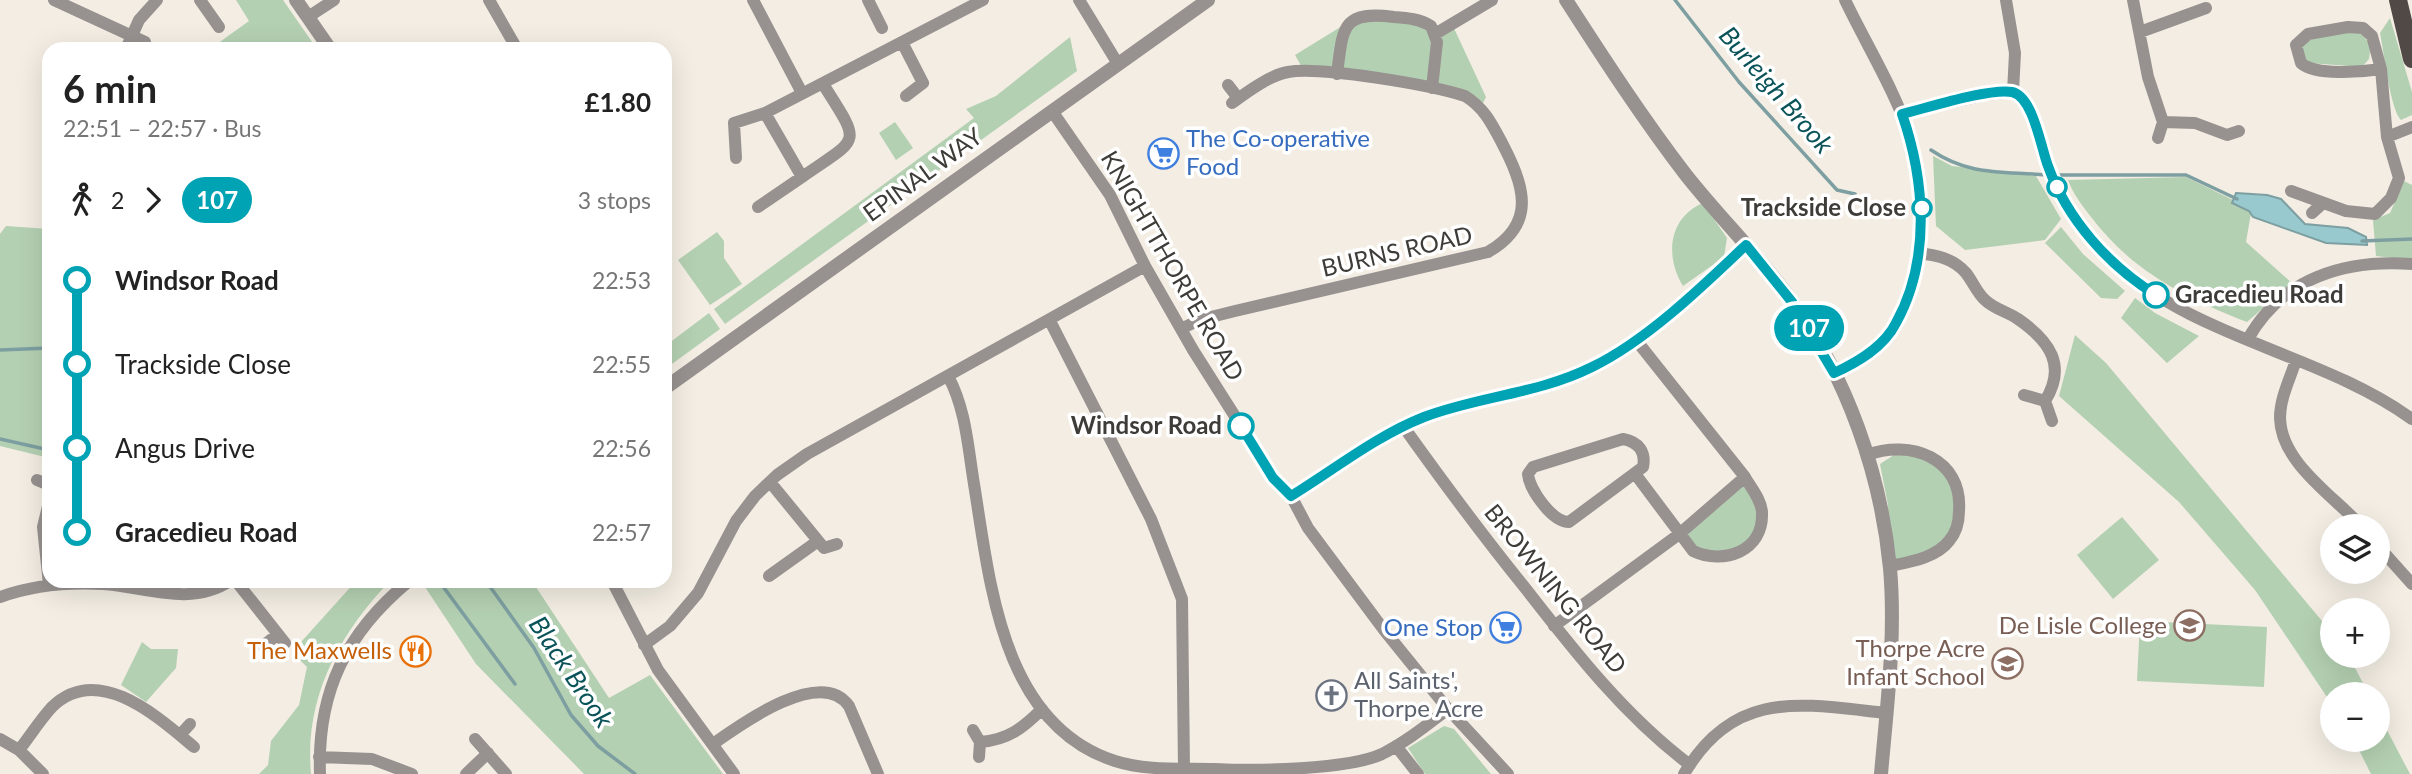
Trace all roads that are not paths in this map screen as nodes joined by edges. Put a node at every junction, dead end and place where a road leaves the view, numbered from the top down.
1 (54, 0) edge
2 (157, 0) edge
3 (200, 0) edge
4 (296, 0) edge
5 (334, 0) edge
6 (489, 0) edge
7 (752, 0) edge
8 (868, 0) edge
9 (983, 0) edge
10 (1079, 0) edge
11 (1208, 0) edge
12 (1492, 0) edge
13 (1566, 0) edge
14 (1845, 0) edge
15 (2006, 0) edge
16 (2133, 0) edge
17 (2398, 0) edge
18 (2201, 15) dead end
19 (309, 17) junction
20 (219, 27) dead end
21 (882, 27) dead end
22 (2140, 32) junction
23 (1435, 34) junction
24 (131, 36) junction
25 (129, 42) edge
26 (145, 42) dead end
27 (325, 42) edge
28 (513, 42) edge
29 (903, 44) junction
30 (2412, 60) edge
31 (1118, 64) junction
32 (2381, 69) junction
33 (1337, 74) junction
34 (823, 84) junction
35 (1227, 85) dead end
36 (1432, 88) junction
37 (2013, 92) junction
38 (802, 93) junction
39 (906, 96) dead end
40 (1052, 111) junction
41 (765, 113) junction
42 (1902, 114) junction
43 (2163, 122) junction
44 (2412, 127) edge
45 (2232, 137) dead end
46 (2387, 137) junction
47 (2158, 138) dead end
48 (736, 158) dead end
49 (802, 177) junction
50 (2291, 191) dead end
51 (2323, 203) junction
52 (758, 207) dead end
53 (2312, 213) dead end
54 (1746, 245) junction
55 (1917, 253) junction
56 (2412, 264) edge
57 (1145, 266) junction
58 (1050, 321) junction
59 (1181, 329) junction
60 (2248, 339) junction
61 (1636, 340) junction
62 (2296, 360) junction
63 (1834, 373) junction
64 (948, 376) junction
65 (672, 383) edge
66 (2024, 395) dead end
67 (2045, 401) junction
68 (2412, 419) edge
69 (2052, 421) dead end
70 (1403, 426) junction
71 (1867, 455) junction
72 (1636, 475) junction
73 (1745, 477) junction
74 (770, 482) junction
75 (1291, 496) junction
76 (2349, 514) edge
77 (1678, 535) junction
78 (2390, 559) edge
79 (1889, 566) junction
80 (769, 576) dead end
81 (2412, 584) edge
82 (42, 587) edge
83 (136, 588) edge
84 (218, 588) edge
85 (241, 588) edge
86 (401, 588) edge
87 (616, 588) edge
88 (0, 597) edge
89 (1554, 626) junction
90 (263, 646) dead end
91 (645, 646) junction
92 (1042, 709) junction
93 (1448, 709) junction
94 (1886, 713) junction
95 (190, 724) dead end
96 (974, 730) dead end
97 (180, 735) junction
98 (0, 739) edge
99 (475, 739) dead end
100 (980, 742) junction
101 (713, 744) junction
102 (1396, 746) junction
103 (194, 747) dead end
104 (19, 750) junction
105 (488, 753) junction
106 (319, 757) junction
107 (979, 757) dead end
108 (1115, 768) edge
109 (1184, 768) junction
110 (1687, 769) edge
111 (43, 774) edge
112 (320, 774) edge
113 (412, 774) edge
114 (466, 774) edge
115 (506, 774) edge
116 (734, 774) edge
117 (878, 774) edge
118 (1418, 774) edge
119 (1508, 774) edge
120 (1881, 774) edge

1 - 24 street
2 - 24 street
3 - 20 street
4 - 19 street
5 - 19 street
6 - 28 street
7 - 38 street
8 - 21 street
9 - 29 street
10 - 31 street
11 - 31 street, EPINAL WAY
12 - 23 street
13 - 54 street
14 - 42 street
15 - 37 street
16 - 22 street
17 - 30 main road
18 - 22 street
19 - 27 street
22 - 43 street
23 - 33 street
23 - 36 street
24 - 25 street
24 - 26 street
29 - 34 street
29 - 39 street
31 - 40 street, EPINAL WAY
32 - 32 street
32 - 46 street
33 - 35 street, BURNS ROAD
33 - 36 street, BURNS ROAD
34 - 38 street
34 - 49 street
36 - 59 street, BURNS ROAD
37 - 42 street
37 - 60 street
38 - 41 street
40 - 57 street, KNIGHTTHORPE ROAD
40 - 65 street, EPINAL WAY
41 - 48 street
41 - 49 street
42 - 55 street
43 - 45 street
43 - 47 street
44 - 46 street
46 - 51 street
49 - 52 street
50 - 51 street
51 - 53 street
54 - 61 street
54 - 63 street
55 - 63 street
55 - 67 street
56 - 60 street
57 - 58 street
57 - 59 street, KNIGHTTHORPE ROAD
58 - 64 street
58 - 109 street
59 - 75 street, KNIGHTTHORPE ROAD
60 - 62 street
61 - 70 street
61 - 73 street
62 - 68 street
62 - 76 street
63 - 71 street
64 - 74 street
64 - 92 street
66 - 67 street
67 - 69 street
70 - 75 street
70 - 89 street, BROWNING ROAD
71 - 79 street
71 - 79 street
72 - 72 street
72 - 77 street
73 - 77 street
73 - 77 street
74 - 80 street
74 - 91 street
75 - 93 street, KNIGHTTHORPE ROAD
77 - 89 street
78 - 81 street
79 - 94 street
82 - 88 street
83 - 84 street
85 - 90 street
86 - 106 street
87 - 91 street
89 - 110 street, BROWNING ROAD
91 - 101 street
92 - 100 street
92 - 108 street
93 - 102 street
93 - 119 street, KNIGHTTHORPE ROAD
94 - 110 street
94 - 120 street
95 - 97 street
96 - 100 street
97 - 103 street
97 - 104 street
98 - 104 street
99 - 105 street
100 - 107 street
101 - 116 street
101 - 117 street
102 - 109 street
102 - 118 street
104 - 111 street
105 - 114 street
105 - 115 street
106 - 112 street
106 - 113 street
108 - 109 street

